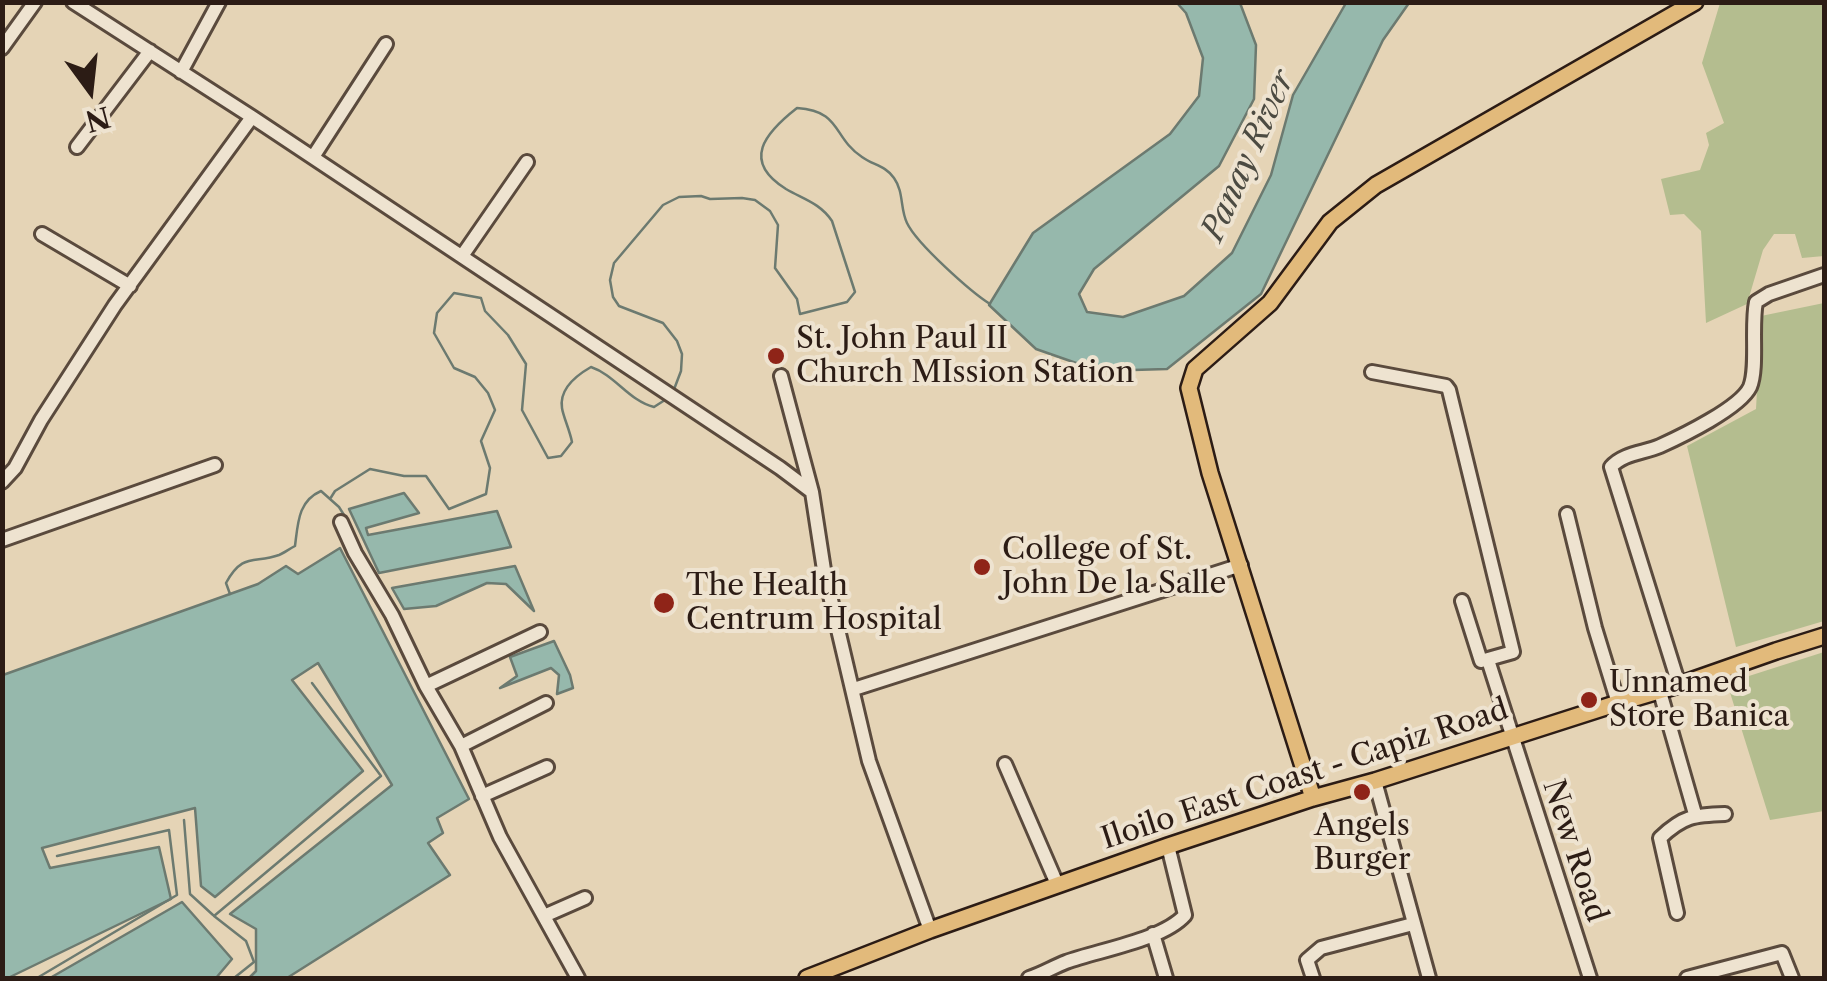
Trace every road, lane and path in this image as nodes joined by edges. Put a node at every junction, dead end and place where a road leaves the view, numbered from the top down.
1 (35, 2) edge
2 (73, 2) edge
3 (219, 2) edge
4 (1695, 2) edge
5 (386, 44) dead end
6 (2, 48) edge
7 (150, 51) junction
8 (181, 72) junction
9 (252, 117) junction
10 (77, 147) dead end
11 (313, 157) junction
12 (528, 162) dead end
13 (42, 234) dead end
14 (462, 256) junction
15 (1824, 275) edge
16 (130, 286) junction
17 (1372, 372) dead end
18 (781, 376) dead end
19 (215, 466) dead end
20 (2, 482) edge
21 (812, 492) junction
22 (1567, 514) dead end
23 (341, 522) dead end
24 (2, 540) edge
25 (1240, 565) junction
26 (1462, 601) dead end
27 (540, 632) dead end
28 (1824, 636) edge
29 (1488, 660) junction
30 (426, 686) junction
31 (1679, 686) junction
32 (854, 689) junction
33 (1660, 692) junction
34 (1618, 702) junction
35 (546, 703) dead end
36 (1512, 738) junction
37 (461, 746) junction
38 (1005, 764) dead end
39 (547, 767) dead end
40 (1375, 781) junction
41 (482, 796) junction
42 (1313, 798) junction
43 (1695, 814) junction
44 (1725, 814) dead end
45 (1168, 846) junction
46 (1058, 884) junction
47 (585, 898) dead end
48 (1677, 914) dead end
49 (544, 916) junction
50 (1414, 924) junction
51 (930, 930) junction
52 (1153, 934) junction
53 (578, 978) edge
54 (807, 978) edge
55 (1029, 978) edge
56 (1166, 978) edge
57 (1313, 978) edge
58 (1429, 978) edge
59 (1590, 978) edge
60 (1687, 978) edge
61 (1792, 978) edge

1 - 6 street
2 - 7 street
3 - 8 street
4 - 25 main road
5 - 11 street
7 - 8 street
7 - 10 street
8 - 9 street
9 - 11 street
9 - 16 street
11 - 14 street
12 - 14 street
13 - 16 street
14 - 21 street
15 - 31 street
16 - 20 street
17 - 29 street
18 - 21 street
19 - 24 street
21 - 32 street
22 - 34 street
23 - 30 street
25 - 32 street
25 - 42 main road
26 - 29 street, New Road
27 - 30 street
28 - 31 main road, Iloilo East Coast - Capiz Road
29 - 36 street, New Road
30 - 37 street
31 - 33 main road, Iloilo East Coast - Capiz Road
32 - 51 street
33 - 34 main road, Iloilo East Coast - Capiz Road
33 - 43 street
34 - 36 main road, Iloilo East Coast - Capiz Road
35 - 37 street
36 - 40 main road, Iloilo East Coast - Capiz Road
36 - 59 street, New Road
37 - 41 street
38 - 46 street
39 - 41 street
40 - 42 main road, Iloilo East Coast - Capiz Road
40 - 50 street
41 - 49 street
42 - 45 main road, Iloilo East Coast - Capiz Road
43 - 44 street
43 - 48 street
45 - 46 main road, Iloilo East Coast - Capiz Road
45 - 52 street
46 - 51 main road, Iloilo East Coast - Capiz Road
47 - 49 street
49 - 53 street
50 - 57 street
50 - 58 street
51 - 54 main road, Iloilo East Coast - Capiz Road
52 - 55 street
52 - 56 street
60 - 61 street

